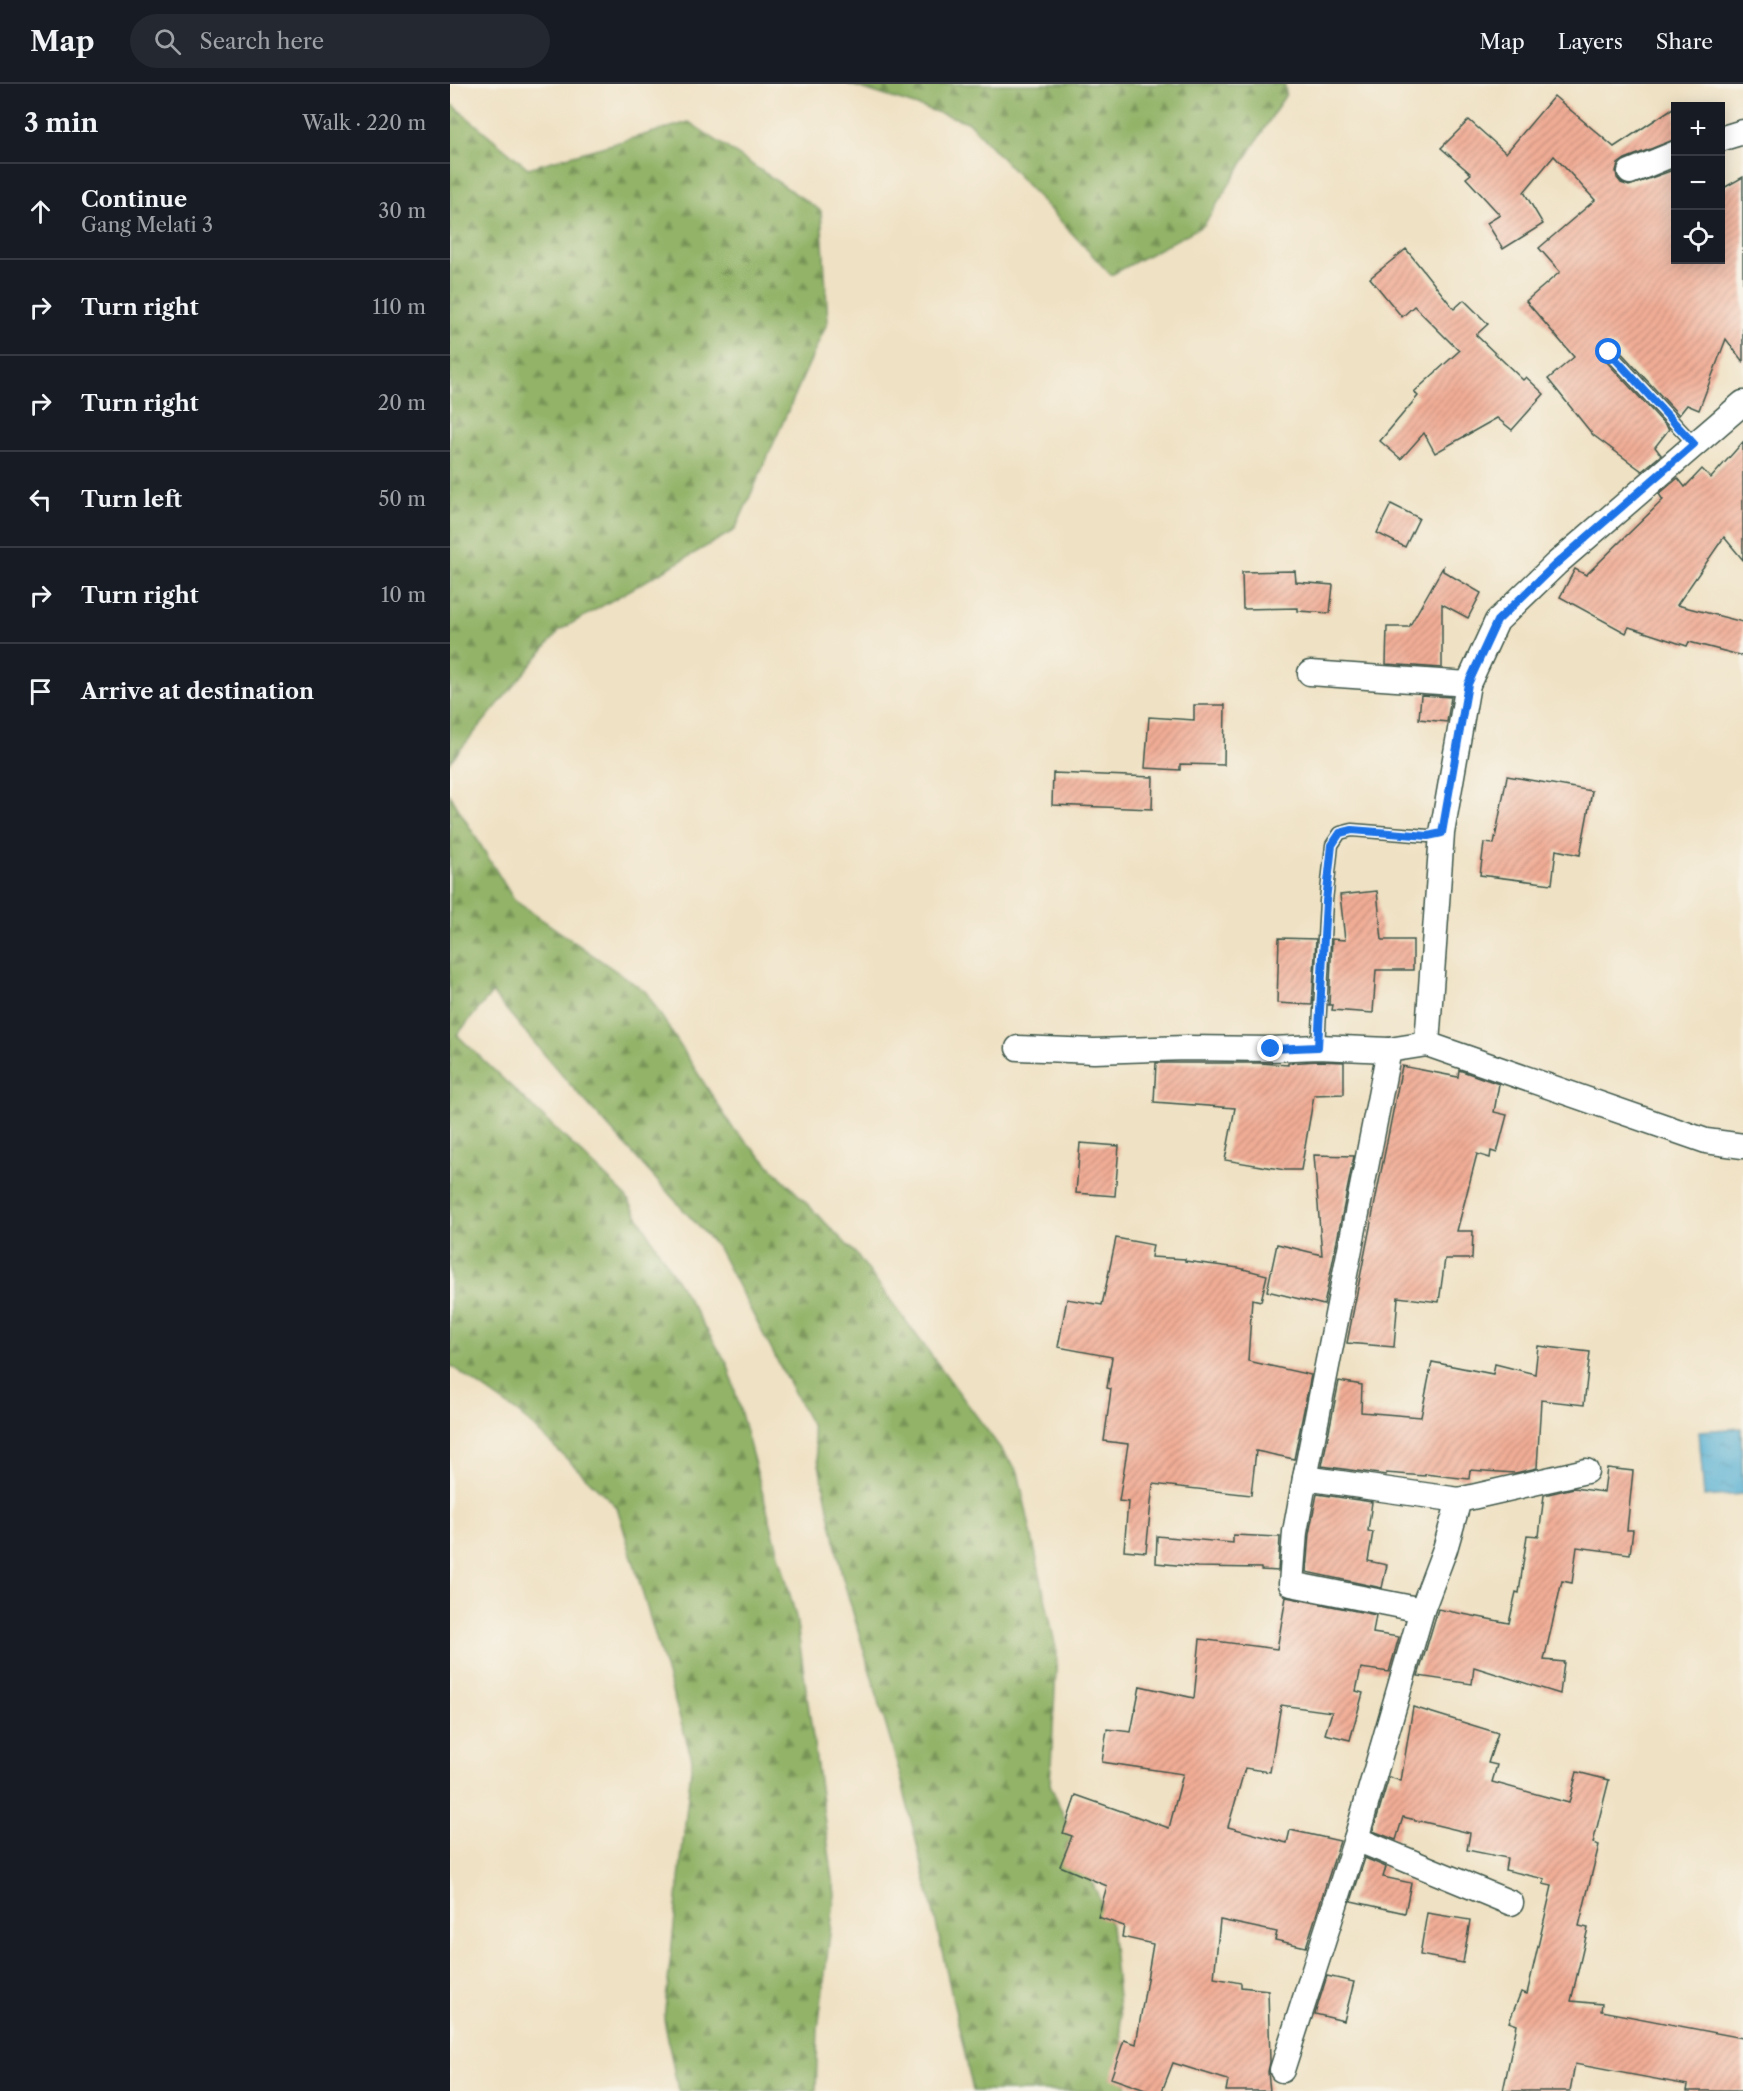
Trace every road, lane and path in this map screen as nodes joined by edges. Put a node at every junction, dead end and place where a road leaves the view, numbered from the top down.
1 (1743, 132) edge
2 (1725, 137) edge
3 (1671, 155) edge
4 (1630, 172) dead end
5 (1609, 352) dead end
6 (1743, 403) edge
7 (1694, 444) junction
8 (1310, 673) dead end
9 (1468, 684) junction
10 (1442, 833) junction
11 (1427, 1044) junction
12 (1318, 1047) junction
13 (1018, 1048) dead end
14 (1389, 1050) junction
15 (1743, 1146) edge
16 (1586, 1471) dead end
17 (1305, 1478) junction
18 (1459, 1500) junction
19 (1422, 1610) junction
20 (1356, 1839) junction
21 (1511, 1903) dead end
22 (1282, 2070) dead end

1 - 2 street
3 - 4 street
5 - 7 lane
6 - 7 street
7 - 9 street
8 - 9 street
9 - 10 street
10 - 11 street
10 - 12 lane
11 - 14 street
11 - 15 street
12 - 13 street
12 - 14 street
14 - 17 street
16 - 18 street
17 - 18 street
17 - 19 street
18 - 19 street
19 - 20 street
20 - 21 street
20 - 22 street

